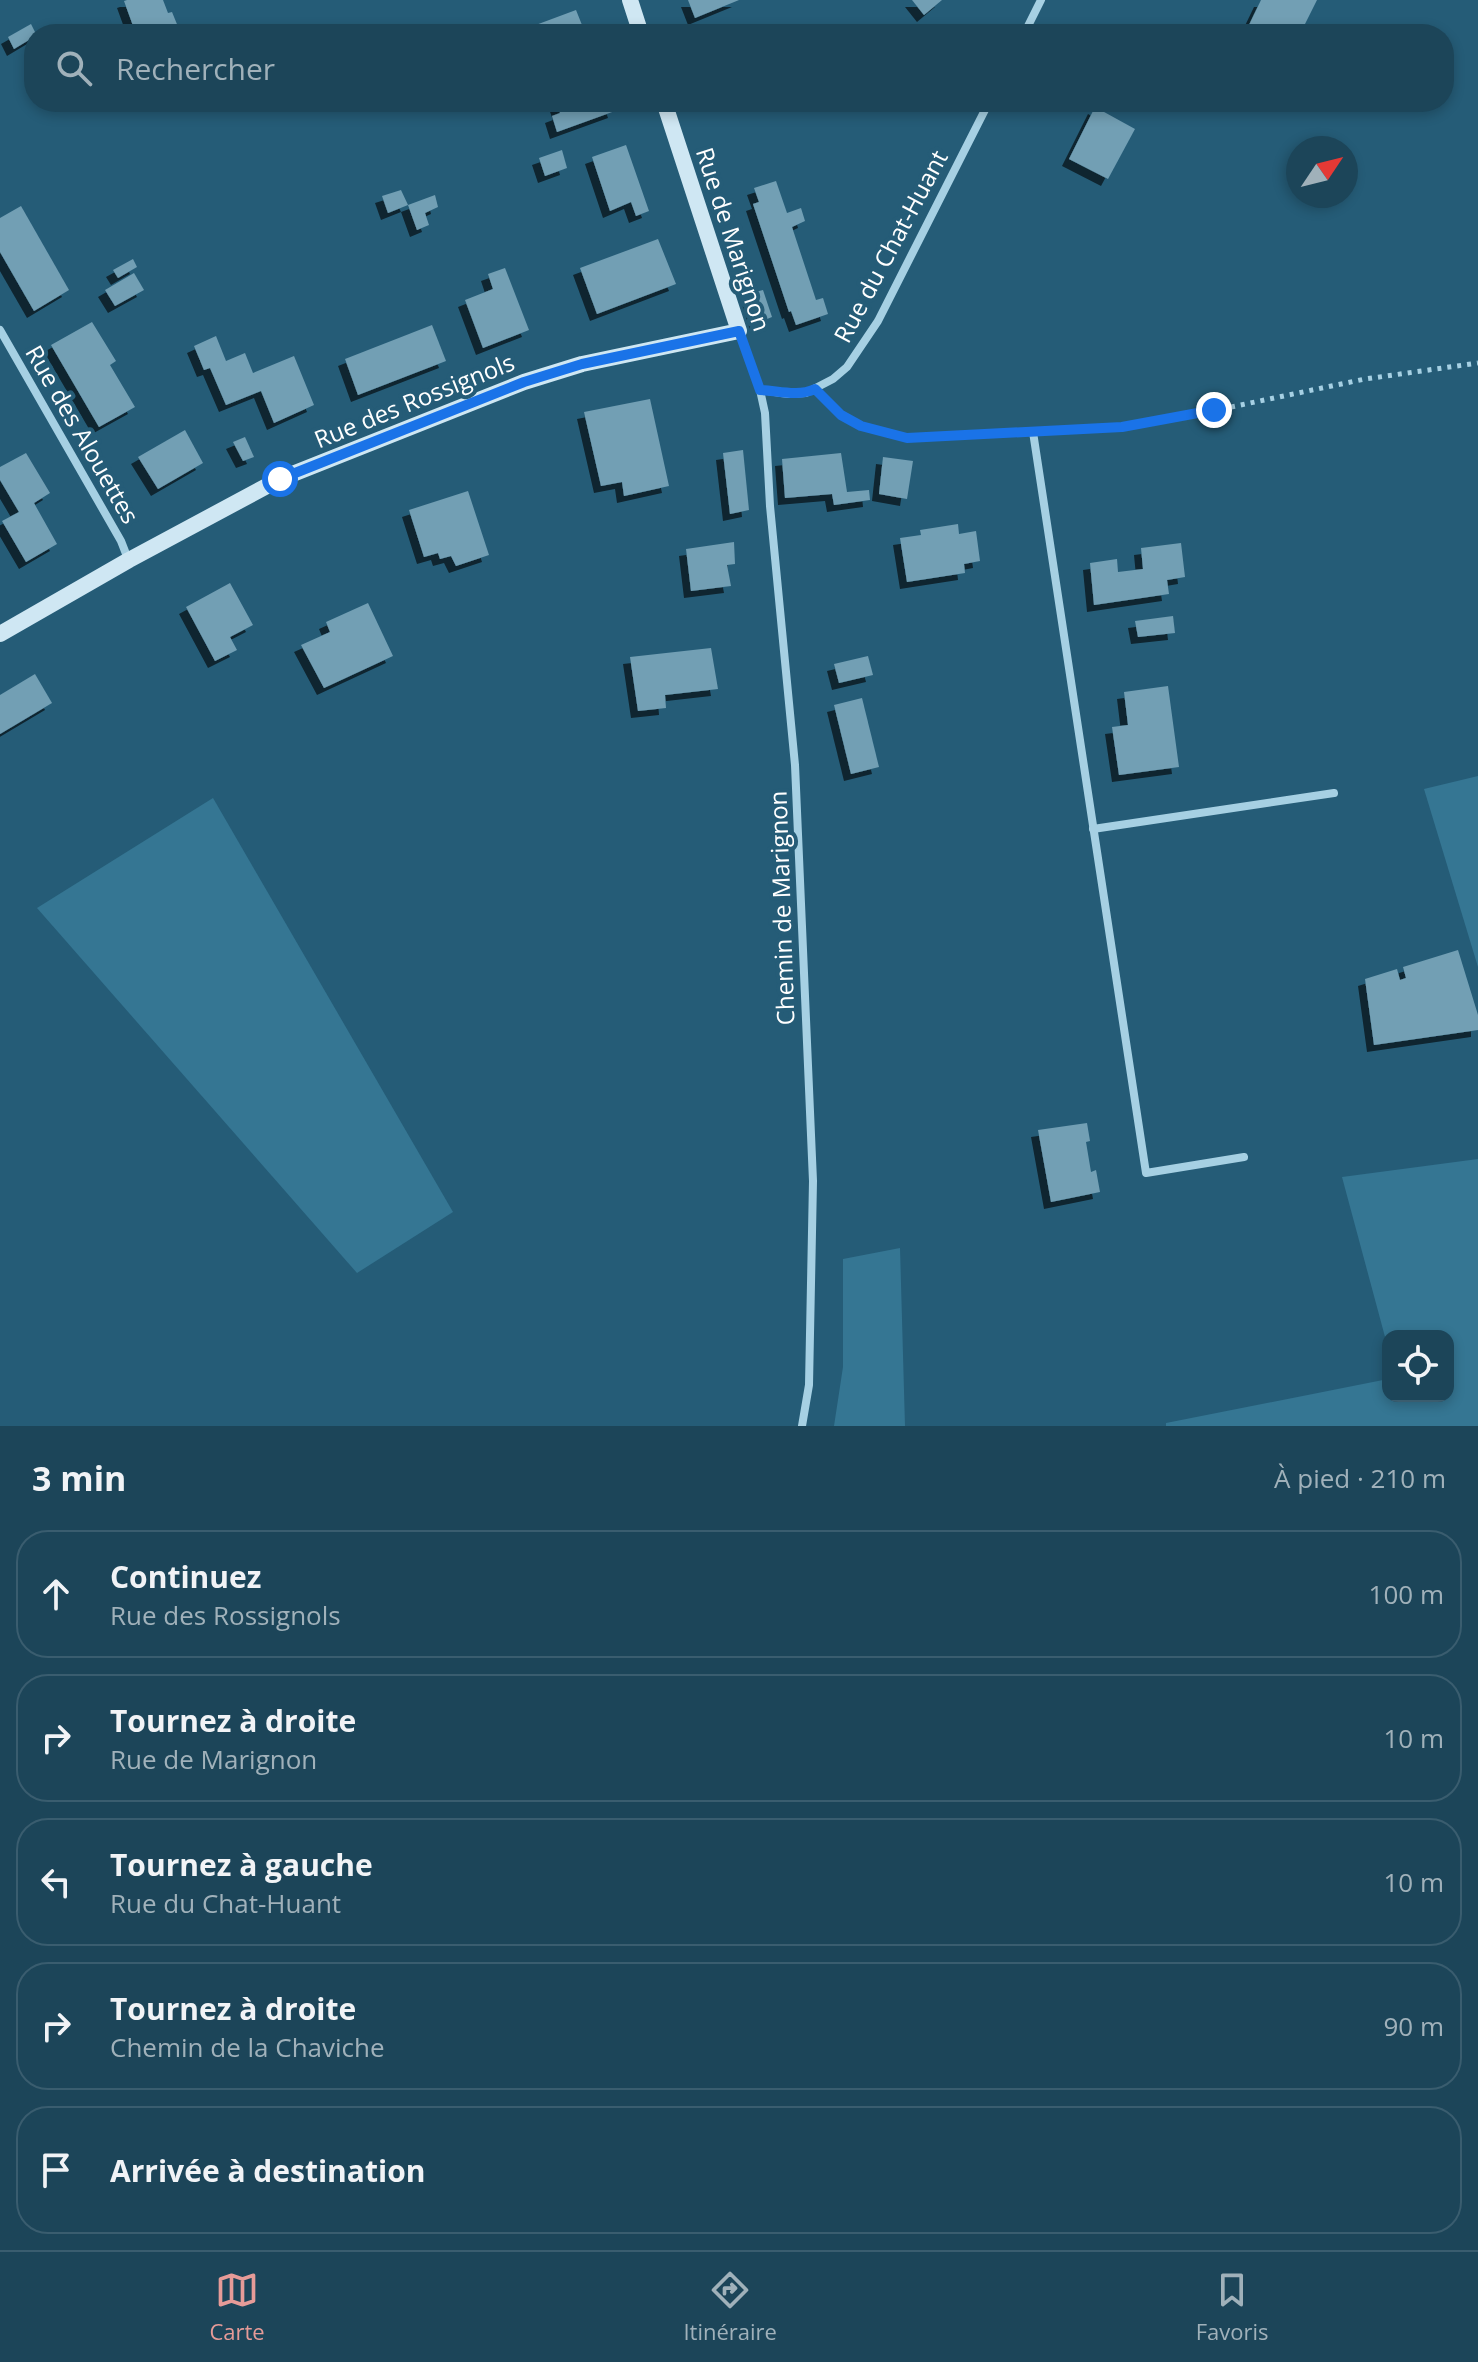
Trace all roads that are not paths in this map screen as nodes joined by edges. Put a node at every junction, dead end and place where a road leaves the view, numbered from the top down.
1 (630, 0) edge
2 (1041, 0) edge
3 (638, 24) edge
4 (1029, 24) edge
5 (667, 112) edge
6 (984, 112) edge
7 (0, 330) edge
8 (739, 331) junction
9 (815, 389) junction
10 (760, 390) junction
11 (1214, 410) road end
12 (1033, 432) junction
13 (129, 560) junction
14 (0, 634) edge
15 (1334, 793) dead end
16 (1093, 829) junction
17 (1244, 1157) dead end
18 (802, 1426) edge

1 - 3 street
2 - 4 street
5 - 8 street, Rue de Marignon
6 - 9 street, Rue du Chat-Huant
7 - 13 street, Rue des Alouettes
8 - 10 street, Rue de Marignon
8 - 13 street, Rue des Rossignols
9 - 10 street
9 - 12 street
10 - 18 street, Chemin de Marignon
11 - 12 street
12 - 16 street
13 - 14 street, Rue des Rossignols
15 - 16 street
16 - 17 street

